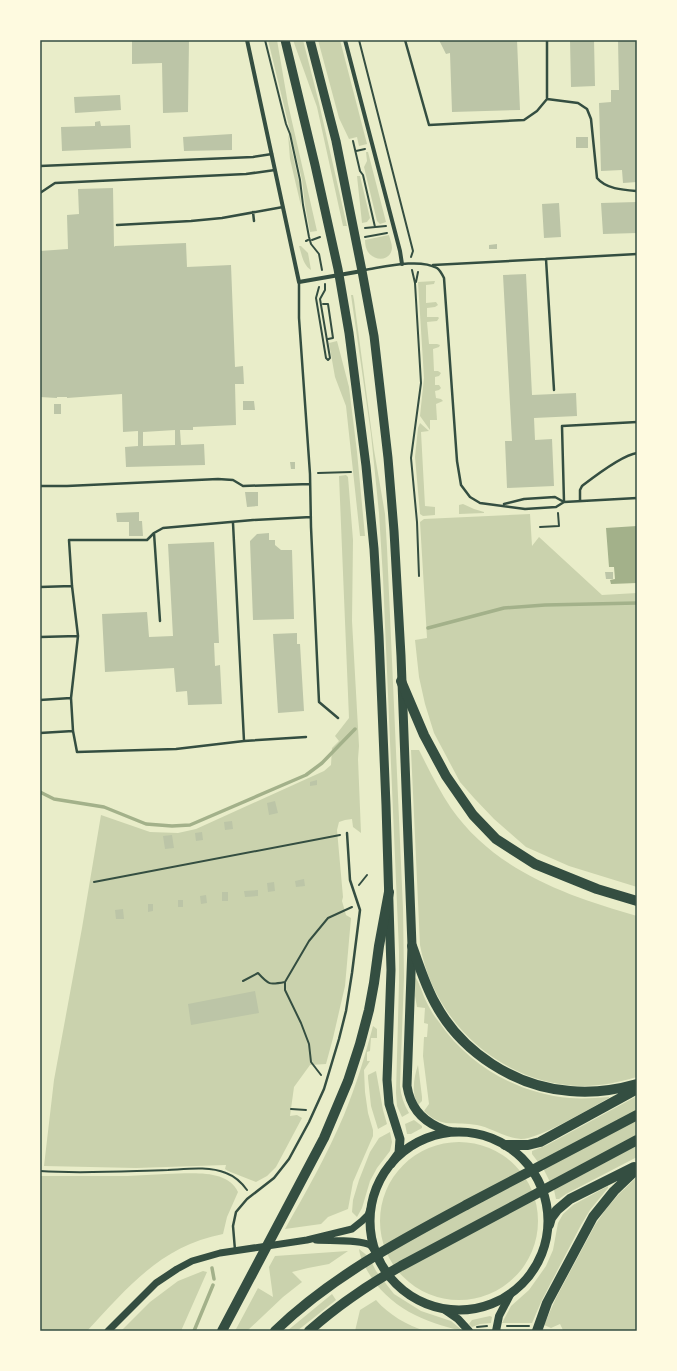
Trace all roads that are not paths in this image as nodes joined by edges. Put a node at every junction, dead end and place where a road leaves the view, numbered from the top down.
1 (247, 40) edge
2 (285, 40) edge
3 (310, 40) edge
4 (345, 40) edge
5 (405, 40) edge
6 (547, 40) edge
7 (547, 99) junction
8 (272, 154) junction
9 (40, 166) edge
10 (275, 170) junction
11 (637, 192) edge
12 (40, 193) edge
13 (283, 207) junction
14 (253, 212) junction
15 (254, 221) dead end
16 (117, 225) dead end
17 (637, 254) edge
18 (546, 259) junction
19 (402, 264) junction
20 (431, 265) junction
21 (362, 271) junction
22 (339, 274) junction
23 (299, 282) junction
24 (554, 390) dead end
25 (637, 422) edge
26 (637, 453) edge
27 (310, 484) junction
28 (40, 486) edge
29 (637, 498) edge
30 (580, 501) junction
31 (564, 502) junction
32 (502, 505) junction
33 (311, 517) junction
34 (233, 523) junction
35 (154, 533) junction
36 (72, 586) junction
37 (40, 587) edge
38 (160, 621) dead end
39 (78, 636) junction
40 (40, 637) edge
41 (401, 681) junction
42 (71, 698) junction
43 (40, 700) edge
44 (338, 718) dead end
45 (73, 731) junction
46 (40, 733) edge
47 (306, 737) dead end
48 (244, 741) junction
49 (347, 833) dead end
50 (389, 892) junction
51 (637, 901) edge
52 (412, 946) junction
53 (637, 1084) edge
54 (637, 1089) edge
55 (637, 1115) edge
56 (456, 1132) junction
57 (637, 1140) edge
58 (505, 1144) junction
59 (391, 1164) junction
60 (637, 1166) edge
61 (637, 1169) edge
62 (371, 1206) junction
63 (549, 1225) junction
64 (308, 1240) junction
65 (235, 1251) junction
66 (376, 1253) junction
67 (510, 1295) junction
68 (445, 1310) junction
69 (496, 1327) edge
70 (535, 1328) edge
71 (472, 1329) edge
72 (108, 1331) edge
73 (222, 1331) edge
74 (275, 1331) edge
75 (309, 1331) edge

1 - 8 street
2 - 22 main road
3 - 21 main road
4 - 19 street
5 - 7 lane
6 - 7 lane
7 - 11 lane
8 - 9 lane
8 - 10 street
10 - 12 lane
10 - 13 street
13 - 14 lane
13 - 23 street
14 - 15 lane
14 - 16 lane
17 - 18 lane
18 - 20 lane
18 - 24 lane
19 - 20 lane
19 - 21 lane
20 - 32 lane
21 - 22 street
21 - 41 main road
22 - 23 street
22 - 50 main road
23 - 27 lane
25 - 31 lane
26 - 30 lane
27 - 28 lane
27 - 33 lane
29 - 30 lane
30 - 31 lane
31 - 32 lane
31 - 32 lane
33 - 34 lane
33 - 44 lane
34 - 35 lane
34 - 48 lane
35 - 36 lane
35 - 38 lane
36 - 37 lane
36 - 39 lane
39 - 40 lane
39 - 42 lane
41 - 51 highway
41 - 52 main road
42 - 43 lane
42 - 45 lane
45 - 46 lane
45 - 48 lane
47 - 48 lane
49 - 65 lane
50 - 59 main road
50 - 73 highway
52 - 53 highway
52 - 56 main road
54 - 58 highway
55 - 74 highway
56 - 58 main road
56 - 59 main road
57 - 75 highway
58 - 63 main road
59 - 62 main road
60 - 63 highway
61 - 70 highway
62 - 64 street
62 - 66 main road
63 - 67 main road
64 - 65 street
64 - 66 street
65 - 72 street
66 - 68 main road
67 - 68 main road
67 - 69 main road
68 - 71 main road

